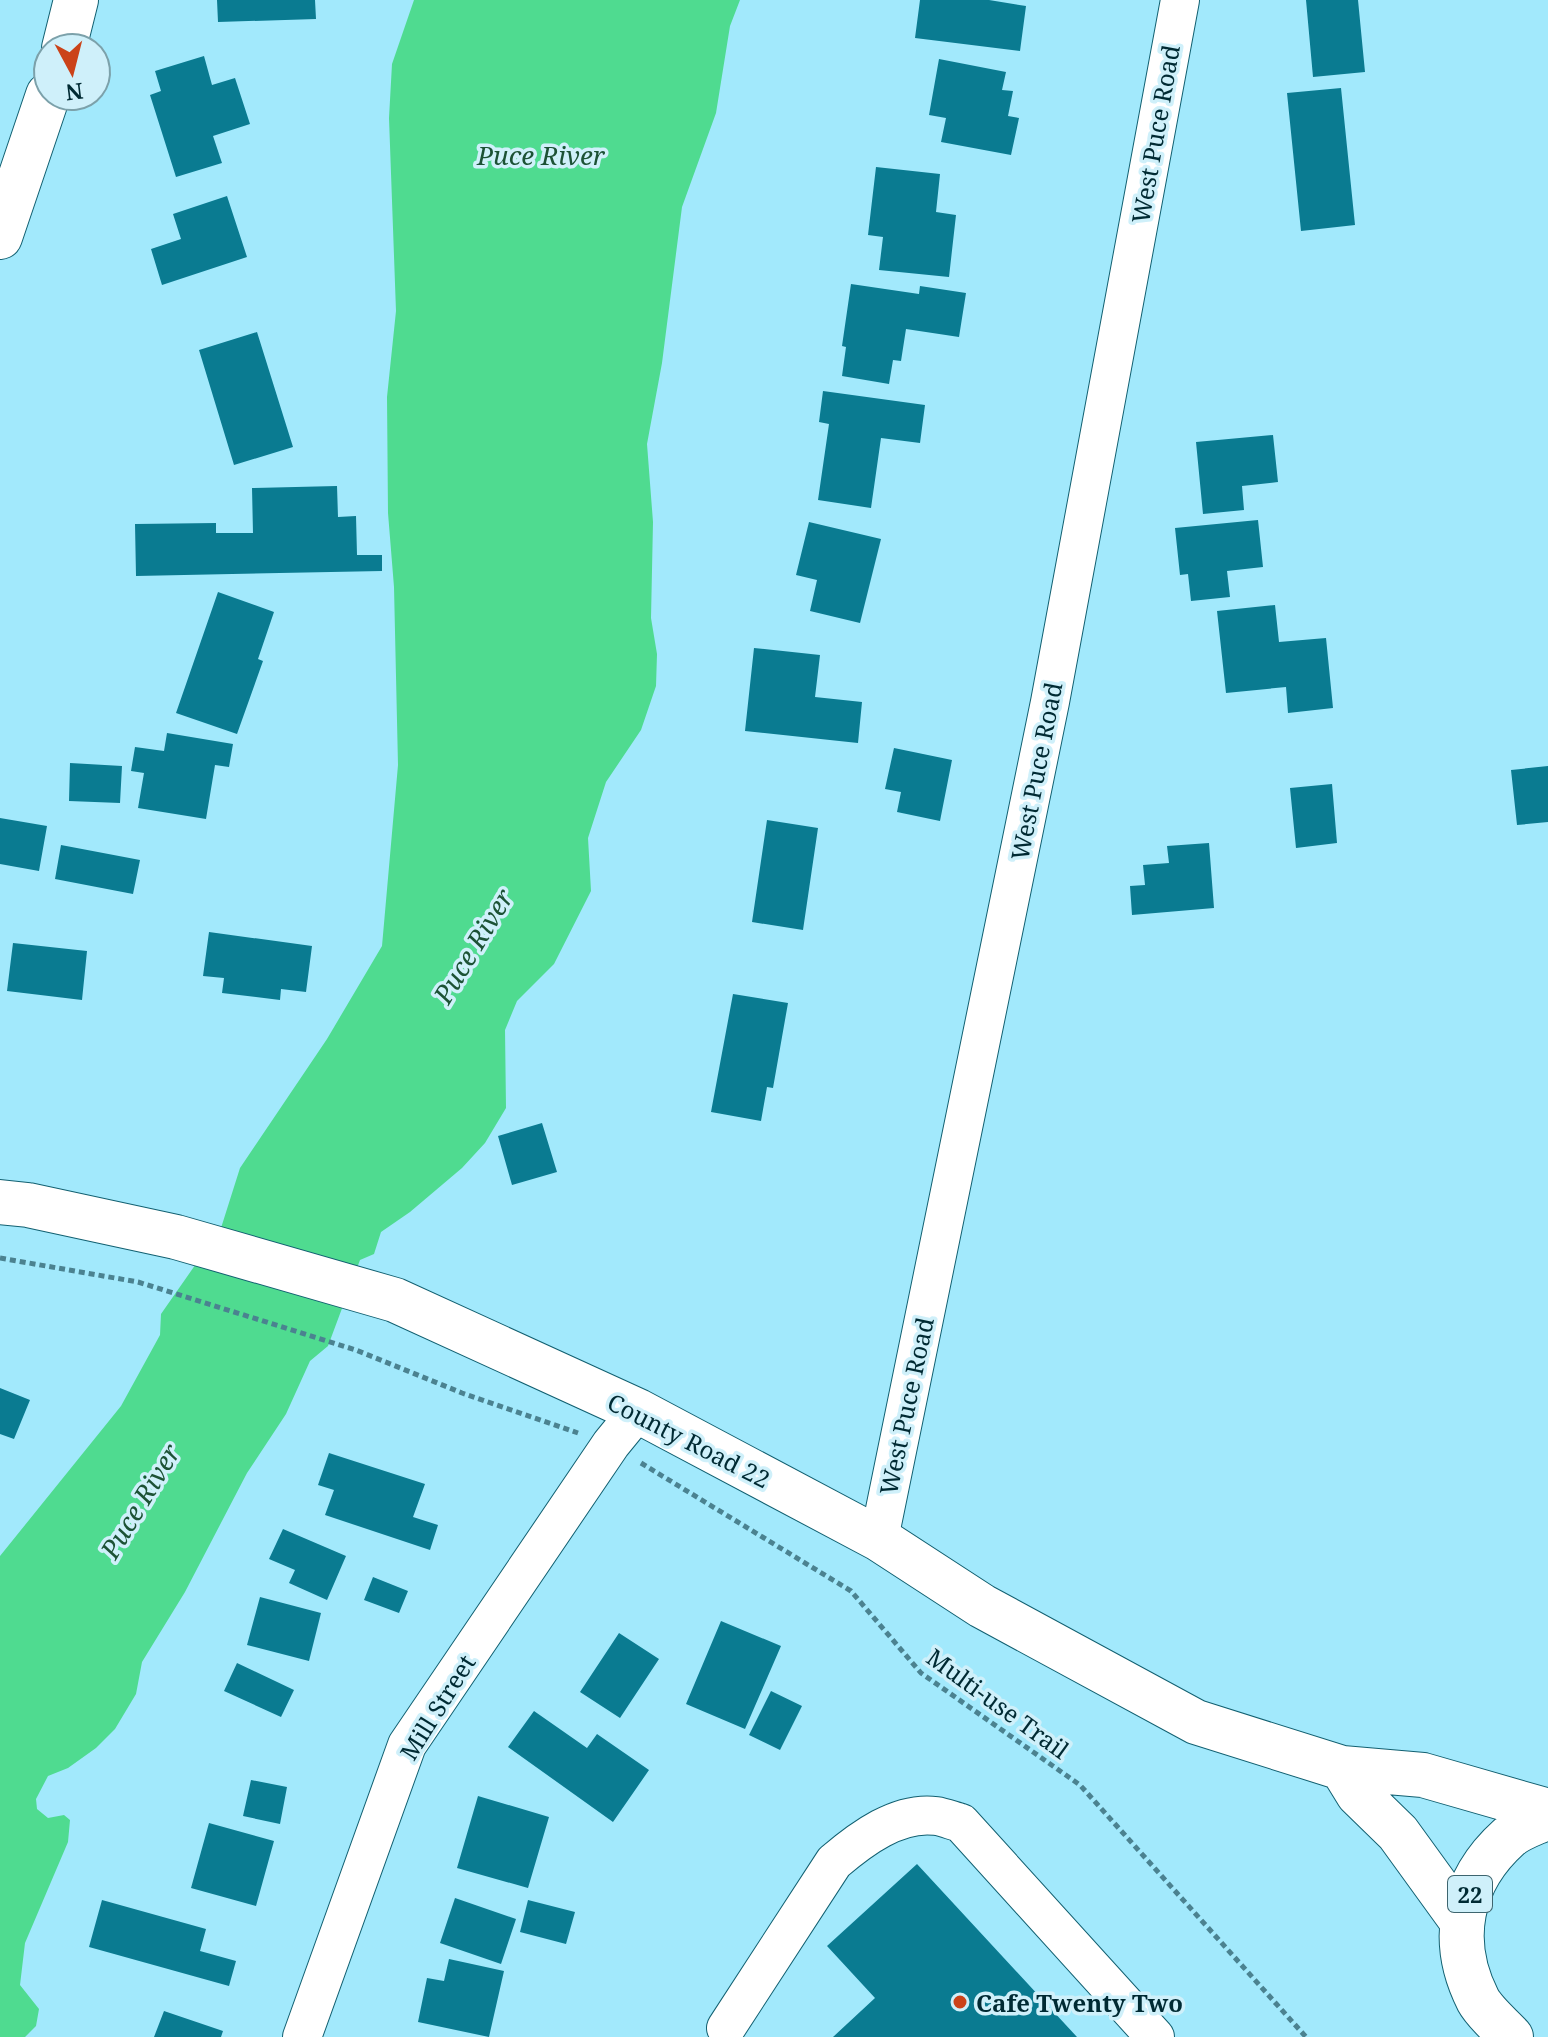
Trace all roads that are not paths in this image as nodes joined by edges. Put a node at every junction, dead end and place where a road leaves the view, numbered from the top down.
1 (76, 0) edge
2 (1180, 0) edge
3 (68, 32) edge
4 (42, 112) edge
5 (0, 237) edge
6 (0, 1202) edge
7 (638, 1411) junction
8 (879, 1539) junction
9 (1342, 1768) junction
10 (1548, 1811) edge
11 (1548, 1817) edge
12 (1461, 1920) junction
13 (1472, 2020) edge
14 (726, 2028) dead end
15 (302, 2037) edge
16 (1155, 2037) edge
17 (1511, 2037) edge

1 - 3 main road
2 - 8 street, West Puce Road
4 - 5 main road
6 - 7 main road, County Road 22
7 - 8 main road, County Road 22
7 - 15 street, Mill Street
8 - 9 main road, County Road 22
9 - 10 main road, County Road 22
9 - 12 main road, 22
11 - 12 main road, 22
12 - 13 main road, 22
13 - 17 main road, 22
14 - 16 street

